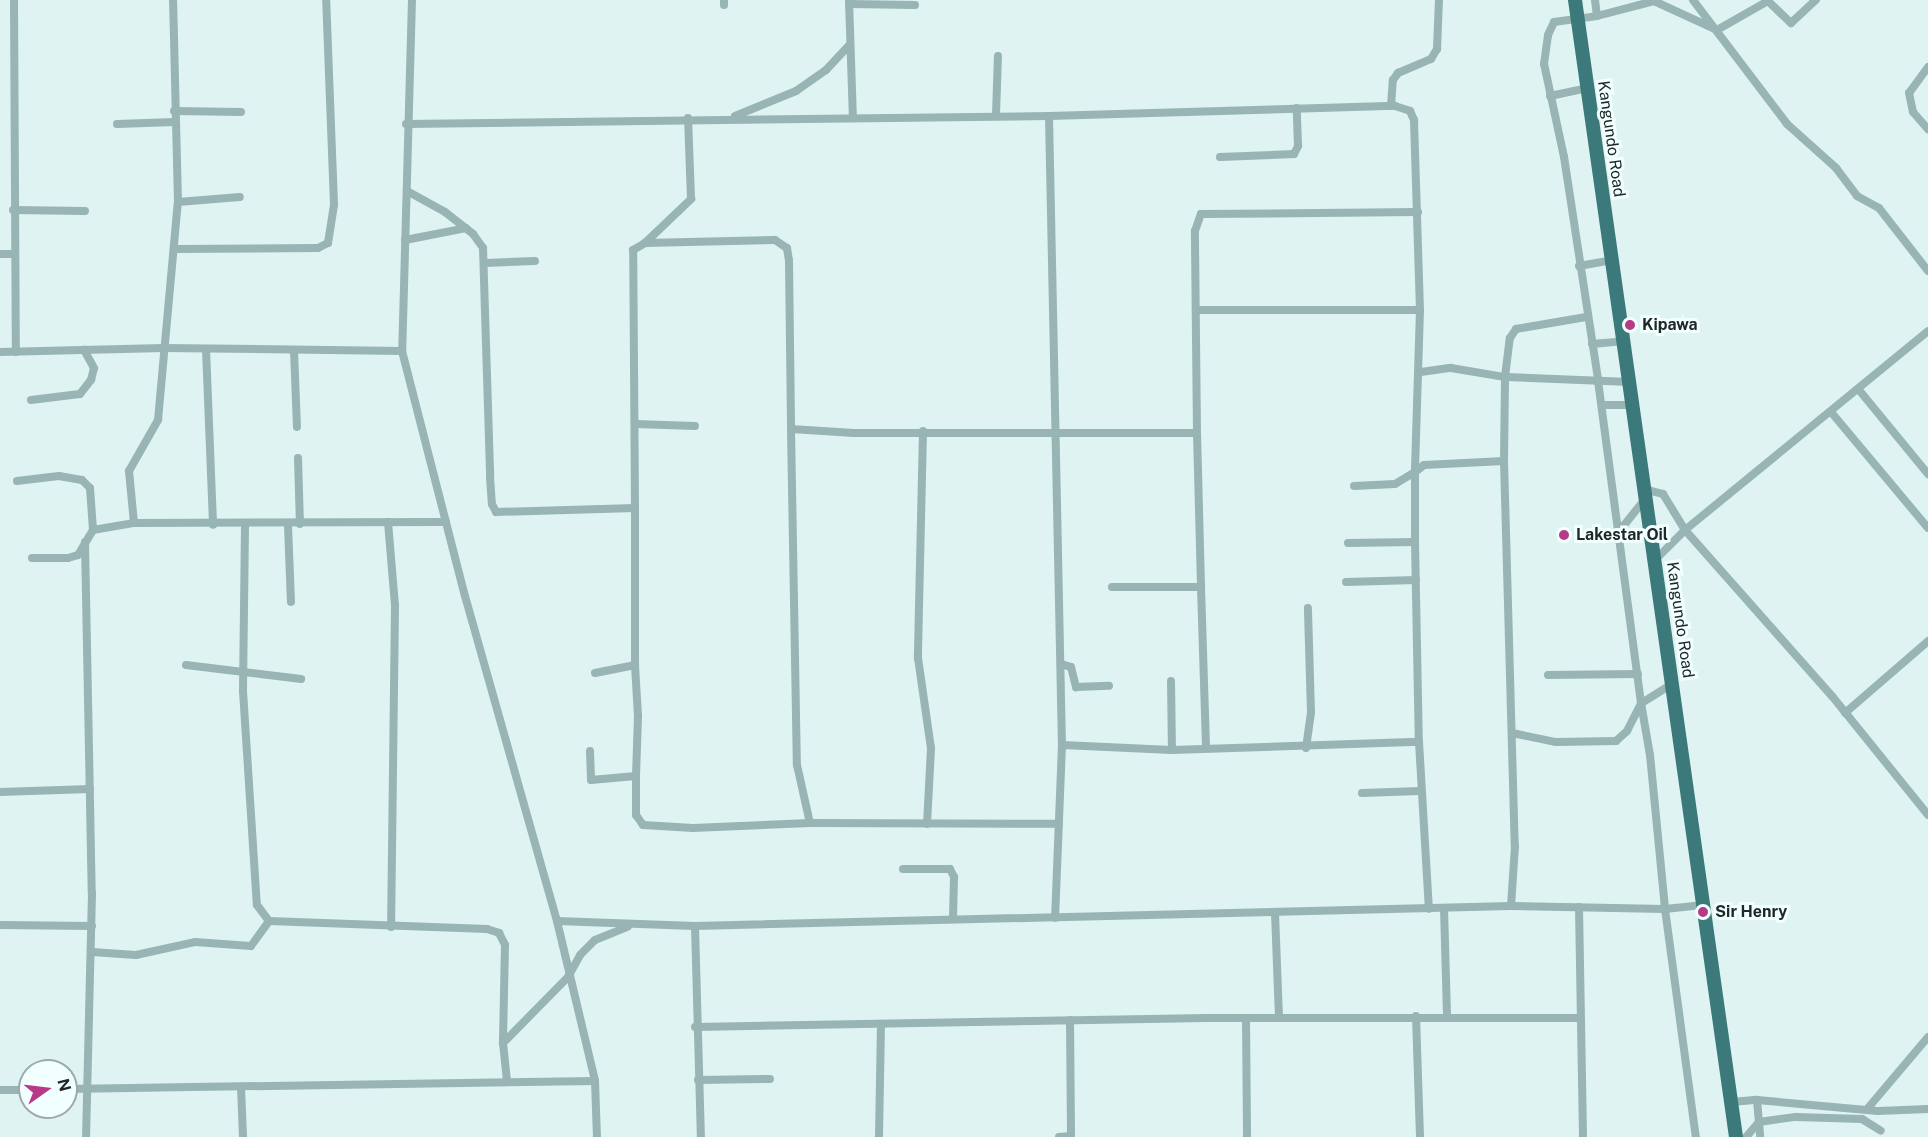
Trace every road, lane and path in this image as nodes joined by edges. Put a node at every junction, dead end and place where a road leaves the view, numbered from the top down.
1 (14, 0) edge
2 (173, 0) edge
3 (326, 0) edge
4 (412, 0) edge
5 (1439, 0) edge
6 (1575, 0) edge
7 (1595, 0) edge
8 (1654, 0) edge
9 (1694, 0) edge
10 (1816, 0) edge
11 (849, 2) edge
12 (915, 5) dead end
13 (1597, 16) junction
14 (1578, 19) junction
15 (1717, 30) junction
16 (850, 44) junction
17 (998, 56) dead end
18 (1928, 67) edge
19 (1587, 88) junction
20 (1550, 96) junction
21 (1391, 106) junction
22 (1297, 108) junction
23 (174, 111) junction
24 (241, 111) dead end
25 (996, 115) junction
26 (1049, 116) junction
27 (688, 118) junction
28 (730, 118) junction
29 (853, 118) junction
30 (175, 122) junction
31 (117, 124) dead end
32 (406, 124) junction
33 (1928, 129) edge
34 (1221, 157) dead end
35 (407, 191) junction
36 (240, 197) dead end
37 (178, 202) junction
38 (13, 210) junction
39 (85, 211) dead end
40 (1418, 212) junction
41 (466, 228) junction
42 (405, 240) junction
43 (645, 243) junction
44 (175, 249) junction
45 (0, 254) edge
46 (13, 254) junction
47 (1612, 260) junction
48 (535, 261) dead end
49 (484, 263) junction
50 (1580, 266) junction
51 (1928, 271) edge
52 (1196, 310) junction
53 (1420, 310) junction
54 (1587, 317) junction
55 (1928, 331) edge
56 (1625, 341) junction
57 (1592, 344) junction
58 (164, 348) junction
59 (206, 349) junction
60 (84, 350) junction
61 (294, 350) junction
62 (402, 351) junction
63 (0, 352) edge
64 (16, 352) junction
65 (1421, 372) junction
66 (1505, 377) junction
67 (1598, 379) junction
68 (1630, 382) junction
69 (1859, 390) junction
70 (31, 400) dead end
71 (1602, 405) junction
72 (1633, 405) junction
73 (1831, 412) junction
74 (634, 424) junction
75 (695, 426) dead end
76 (297, 427) dead end
77 (791, 429) junction
78 (923, 431) junction
79 (1054, 433) junction
80 (1197, 433) junction
81 (298, 458) dead end
82 (1504, 461) junction
83 (1416, 472) junction
84 (1928, 474) edge
85 (18, 481) dead end
86 (1354, 486) dead end
87 (1645, 494) junction
88 (635, 508) junction
89 (388, 522) junction
90 (446, 522) junction
91 (134, 523) junction
92 (300, 524) junction
93 (213, 525) junction
94 (288, 525) junction
95 (245, 526) junction
96 (1928, 528) edge
97 (93, 530) junction
98 (1685, 530) junction
99 (1617, 534) junction
100 (85, 542) junction
101 (1415, 542) junction
102 (1348, 543) dead end
103 (32, 558) dead end
104 (1655, 560) junction
105 (1416, 580) junction
106 (1346, 582) dead end
107 (1112, 587) dead end
108 (1201, 587) junction
109 (291, 602) dead end
110 (1308, 608) dead end
111 (1928, 641) edge
112 (1061, 664) junction
113 (186, 665) dead end
114 (635, 665) junction
115 (595, 673) dead end
116 (243, 674) junction
117 (1638, 674) junction
118 (1548, 675) dead end
119 (301, 679) dead end
120 (1171, 681) dead end
121 (1672, 684) junction
122 (1109, 686) dead end
123 (1641, 703) junction
124 (1845, 713) junction
125 (1512, 733) junction
126 (1419, 742) junction
127 (1062, 745) junction
128 (1206, 747) junction
129 (1306, 748) junction
130 (1172, 750) junction
131 (590, 751) dead end
132 (636, 776) junction
133 (90, 789) junction
134 (1420, 791) junction
135 (0, 792) edge
136 (1362, 793) dead end
137 (1928, 815) edge
138 (810, 823) junction
139 (927, 824) junction
140 (1059, 824) junction
141 (903, 869) dead end
142 (1702, 905) junction
143 (1511, 906) junction
144 (1579, 907) junction
145 (1444, 908) junction
146 (1429, 909) junction
147 (1665, 909) junction
148 (1275, 912) junction
149 (953, 918) junction
150 (1055, 918) junction
151 (269, 921) junction
152 (557, 921) junction
153 (0, 925) edge
154 (92, 926) junction
155 (631, 926) junction
156 (695, 926) junction
157 (391, 927) junction
158 (92, 952) junction
159 (568, 977) junction
160 (1416, 1016) junction
161 (1448, 1016) junction
162 (1246, 1017) junction
163 (1279, 1017) junction
164 (1580, 1018) junction
165 (1070, 1020) junction
166 (881, 1025) junction
167 (696, 1027) junction
168 (1928, 1037) edge
169 (503, 1043) junction
170 (770, 1079) dead end
171 (698, 1080) junction
172 (595, 1081) junction
173 (507, 1082) junction
174 (241, 1087) junction
175 (78, 1089) edge
176 (85, 1089) junction
177 (0, 1090) edge
178 (18, 1090) edge
179 (1757, 1100) junction
180 (1732, 1102) junction
181 (1868, 1107) junction
182 (1928, 1109) edge
183 (1759, 1122) junction
184 (1881, 1131) dead end
185 (86, 1137) edge
186 (243, 1137) edge
187 (597, 1137) edge
188 (700, 1137) edge
189 (879, 1137) edge
190 (1059, 1137) edge
191 (1071, 1137) edge
192 (1247, 1137) edge
193 (1420, 1137) edge
194 (1583, 1137) edge
195 (1696, 1137) edge
196 (1736, 1137) edge
197 (1746, 1137) edge
198 (1760, 1137) edge

1 - 38 street
2 - 23 street
3 - 44 street
4 - 32 street
5 - 21 street
6 - 14 highway, Kangundo Road
7 - 13 street
8 - 13 street
8 - 15 street
9 - 15 street
10 - 15 street
11 - 12 street
11 - 16 street
13 - 14 street
14 - 19 highway, Kangundo Road
14 - 20 street
15 - 51 street
16 - 28 street
16 - 29 street
17 - 25 street
18 - 33 street
19 - 20 street
19 - 47 highway, Kangundo Road
20 - 50 street
21 - 22 street
21 - 40 street
22 - 26 street
22 - 34 street
23 - 24 street
23 - 30 street
25 - 26 street
25 - 29 street
26 - 79 street
27 - 28 street
27 - 32 street
27 - 43 street
28 - 29 street
30 - 31 street
30 - 37 street
32 - 35 street
35 - 41 street
35 - 42 street
36 - 37 street
37 - 44 street
38 - 39 street
38 - 46 street
40 - 52 street
40 - 53 street
41 - 42 street
41 - 49 street
42 - 62 street
43 - 74 street
43 - 77 street
44 - 58 street
45 - 46 street
46 - 64 street
47 - 50 street
47 - 56 highway, Kangundo Road
48 - 49 street
49 - 88 street
50 - 54 street
52 - 53 street
52 - 80 street
53 - 65 street
54 - 57 street
54 - 66 street
55 - 69 street
56 - 57 street
56 - 68 highway, Kangundo Road
57 - 67 street
58 - 59 street
58 - 60 street
58 - 91 street
59 - 61 street
59 - 93 street
60 - 64 street
60 - 70 street
61 - 62 street
61 - 76 street
62 - 90 street
63 - 64 street
65 - 66 street
65 - 83 street
66 - 67 street
66 - 82 street
67 - 68 street
67 - 71 street
68 - 72 highway, Kangundo Road
69 - 73 street
69 - 84 street
71 - 72 street
71 - 99 street
72 - 87 highway, Kangundo Road
73 - 96 street
73 - 98 street
74 - 75 street
74 - 88 street
77 - 78 street
77 - 138 street
78 - 79 street
78 - 139 street
79 - 80 street
79 - 112 street
80 - 108 street
81 - 92 street
82 - 83 street
82 - 125 street
83 - 86 street
83 - 101 street
85 - 97 street
87 - 98 street
87 - 99 street
87 - 104 highway, Kangundo Road
88 - 114 street
89 - 90 street
89 - 92 street
89 - 157 street
90 - 152 street
91 - 93 street
91 - 97 street
92 - 94 street
93 - 95 street
94 - 95 street
94 - 109 street
95 - 116 street
97 - 100 street
98 - 104 street
98 - 124 street
99 - 117 street
100 - 103 street
100 - 133 street
101 - 102 street
101 - 105 street
104 - 121 highway, Kangundo Road
105 - 106 street
105 - 126 street
107 - 108 street
108 - 128 street
110 - 129 street
111 - 124 street
112 - 122 street
112 - 127 street
113 - 116 street
114 - 115 street
114 - 132 street
116 - 119 street
116 - 151 street
117 - 118 street
117 - 123 street
120 - 130 street
121 - 123 street
121 - 142 highway, Kangundo Road
123 - 125 street
123 - 147 street
124 - 137 street
125 - 143 street
126 - 129 street
126 - 134 street
127 - 130 street
127 - 140 street
128 - 129 street
128 - 130 street
131 - 132 street
132 - 138 street
133 - 135 street
133 - 154 street
134 - 136 street
134 - 146 street
138 - 139 street
139 - 140 street
140 - 150 street
141 - 149 street
142 - 147 street
142 - 180 highway, Kangundo Road
143 - 144 street
143 - 145 street
144 - 147 street
144 - 164 street
145 - 146 street
145 - 161 street
146 - 148 street
147 - 195 street
148 - 150 street
148 - 163 street
149 - 150 street
149 - 156 street
151 - 157 street
151 - 158 street
152 - 155 street
152 - 159 street
153 - 154 street
154 - 158 street
155 - 156 street
155 - 159 street
156 - 167 street
157 - 169 street
158 - 176 street
159 - 169 street
159 - 172 street
160 - 161 street
160 - 163 street
160 - 193 street
161 - 164 street
162 - 163 street
162 - 165 street
162 - 192 street
164 - 194 street
165 - 166 street
165 - 191 street
166 - 167 street
166 - 189 street
167 - 171 street
168 - 181 street
169 - 173 street
170 - 171 street
171 - 188 street
172 - 173 street
172 - 187 street
173 - 174 street
174 - 176 street
174 - 186 street
175 - 176 street
176 - 185 street
177 - 178 street
179 - 180 street
179 - 181 street
179 - 183 street
180 - 196 highway, Kangundo Road
181 - 182 street
183 - 184 street
183 - 197 street
183 - 198 street
190 - 191 street

